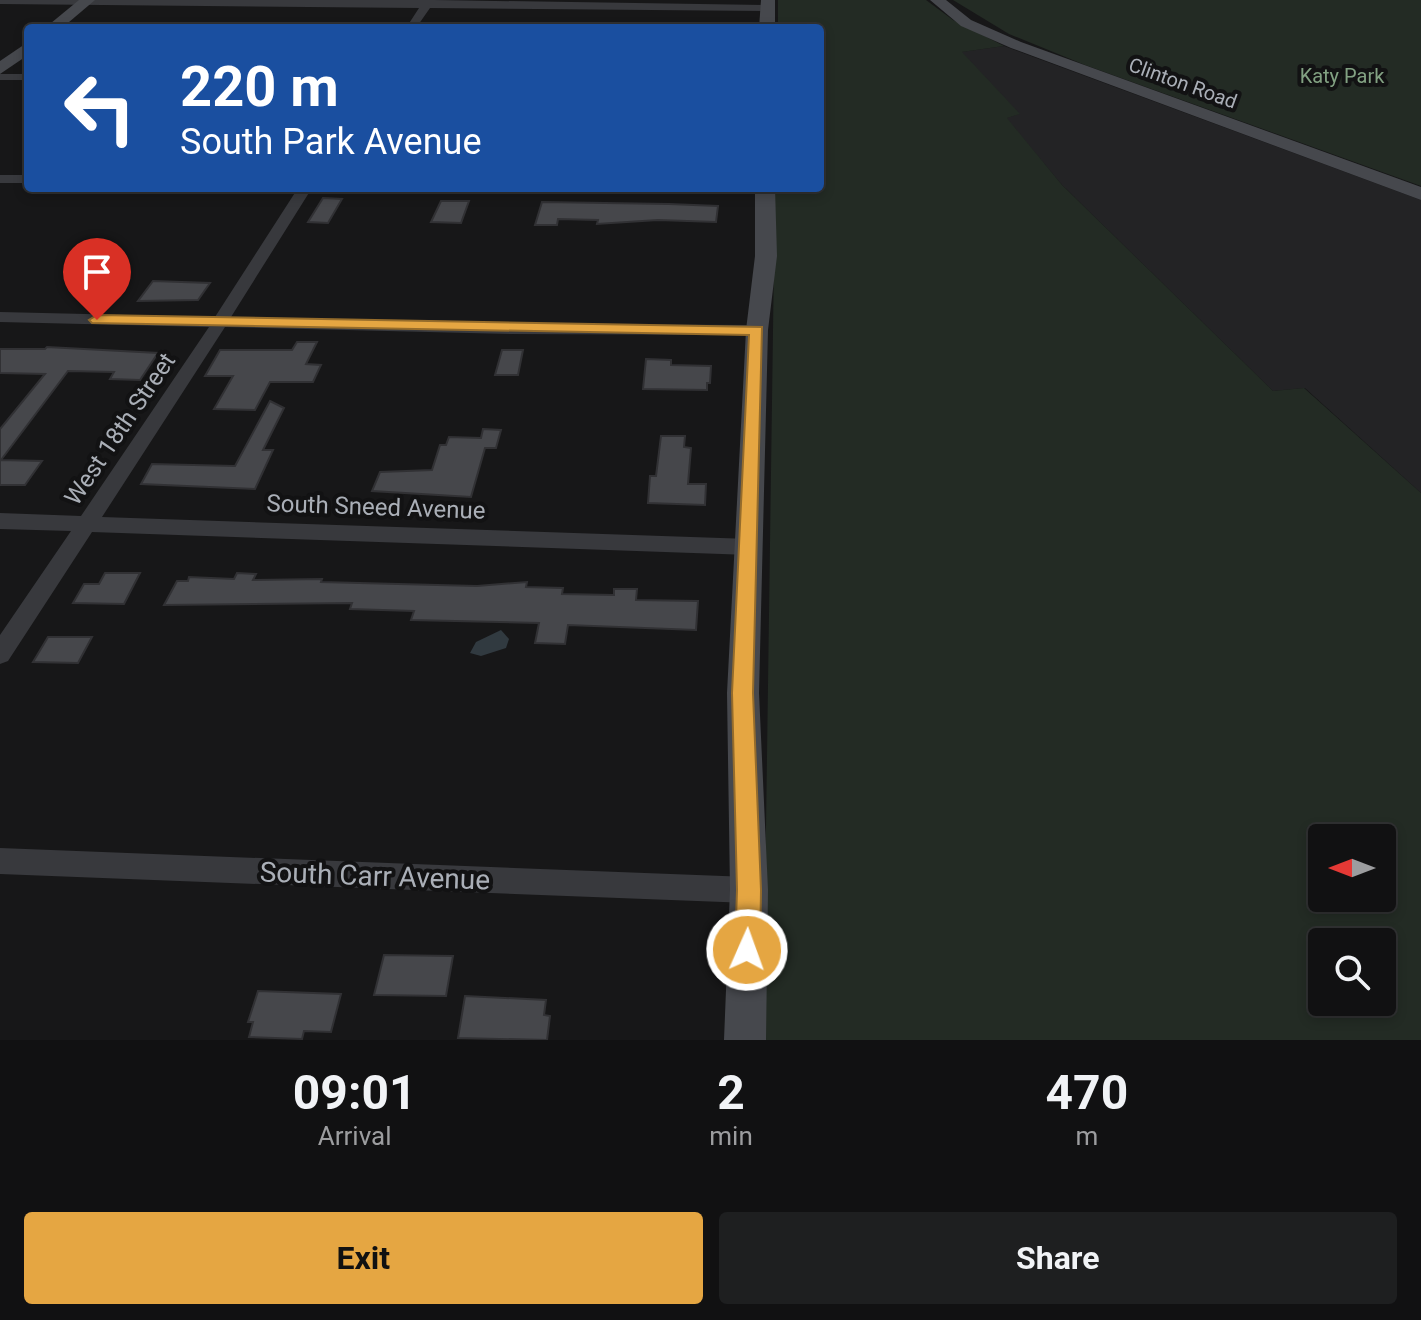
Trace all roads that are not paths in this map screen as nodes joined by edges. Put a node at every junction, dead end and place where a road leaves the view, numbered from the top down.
1 (937, 0) edge
2 (0, 1) edge
3 (86, 1) edge
4 (429, 2) edge
5 (768, 4) edge
6 (58, 24) edge
7 (414, 24) edge
8 (767, 24) edge
9 (24, 50) edge
10 (0, 69) edge
11 (0, 77) edge
12 (24, 77) edge
13 (0, 179) edge
14 (24, 179) edge
15 (302, 192) edge
16 (765, 192) edge
17 (1421, 194) edge
18 (0, 317) edge
19 (219, 323) junction
20 (757, 330) junction
21 (0, 521) edge
22 (86, 523) junction
23 (750, 547) junction
24 (0, 654) edge
25 (0, 861) edge
26 (749, 890) junction
27 (745, 1040) edge

1 - 17 street, Clinton Road
2 - 3 street
3 - 4 street
3 - 6 street
4 - 5 street
4 - 7 street
5 - 8 street
9 - 10 street
11 - 12 street
13 - 14 street
15 - 19 street, West 18th Street
16 - 20 street
18 - 19 street
19 - 20 street
19 - 22 street, West 18th Street
20 - 23 street
21 - 22 street, South Sneed Avenue
22 - 23 street, South Sneed Avenue
22 - 24 street, West 18th Street
23 - 26 street
25 - 26 street, South Carr Avenue
26 - 27 street

